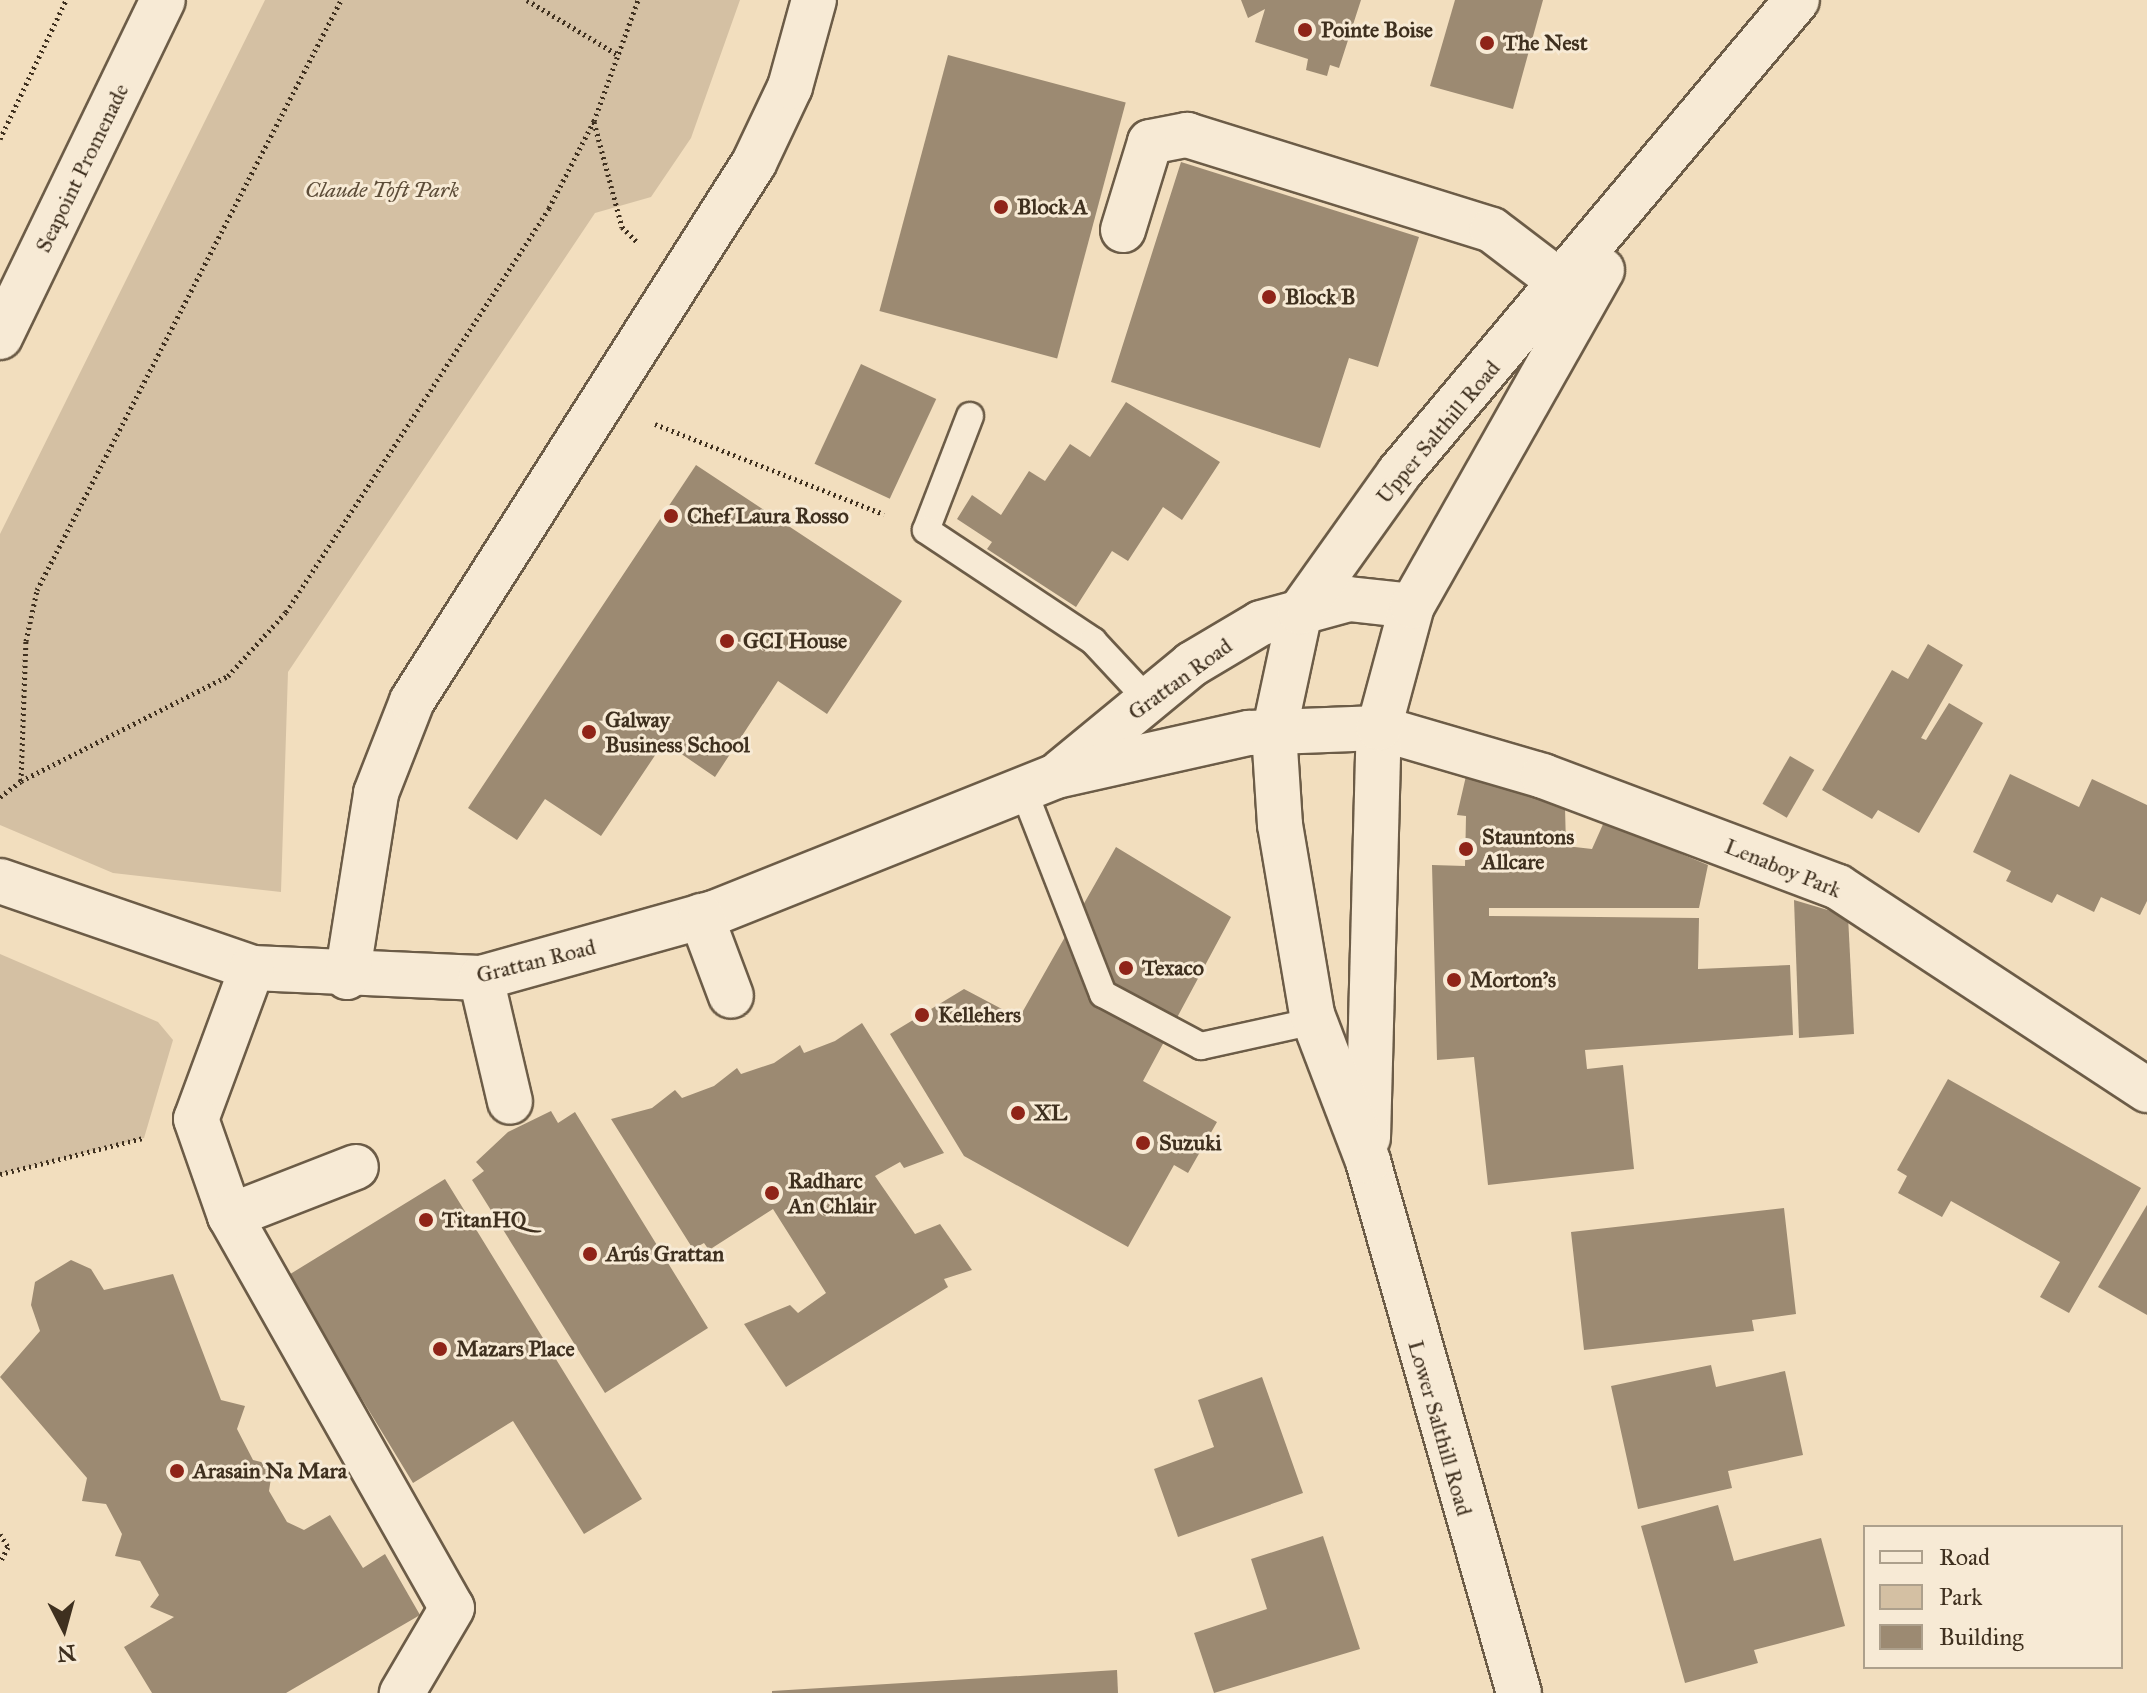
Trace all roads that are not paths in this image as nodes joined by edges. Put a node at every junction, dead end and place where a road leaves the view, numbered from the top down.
1 (163, 0) edge
2 (814, 0) edge
3 (1797, 0) edge
4 (1665, 165) junction
5 (1123, 230) dead end
6 (1563, 284) junction
7 (0, 337) edge
8 (970, 416) dead end
9 (1412, 606) junction
10 (1300, 612) junction
11 (1148, 700) junction
12 (1379, 728) junction
13 (1274, 733) junction
14 (1039, 783) junction
15 (0, 881) edge
16 (701, 916) junction
17 (252, 968) junction
18 (347, 977) junction
19 (481, 978) junction
20 (731, 996) dead end
21 (1315, 1021) junction
22 (2147, 1090) edge
23 (510, 1102) dead end
24 (1368, 1161) junction
25 (356, 1167) dead end
26 (230, 1216) junction
27 (402, 1693) edge
28 (1519, 1693) edge

1 - 7 street, Seapoint Promenade
2 - 18 street
3 - 4 street, Upper Salthill Road
4 - 6 street, Upper Salthill Road
4 - 9 street, Upper Salthill Road
5 - 6 street
6 - 10 street, Upper Salthill Road
8 - 11 lane
9 - 10 street, Grattan Road
9 - 12 street, Upper Salthill Road
10 - 11 street, Grattan Road
10 - 13 street, Upper Salthill Road
11 - 14 street, Grattan Road
12 - 13 street, Grattan Road
12 - 22 street, Lenaboy Park
12 - 24 street, Lower Salthill Road
13 - 14 street, Grattan Road
13 - 21 street, Lower Salthill Road
14 - 16 street, Grattan Road
14 - 21 lane
15 - 17 street, Grattan Road
16 - 19 street, Grattan Road
16 - 20 street
17 - 18 street, Grattan Road
17 - 26 street
18 - 19 street, Grattan Road
19 - 23 street
21 - 24 street, Lower Salthill Road
24 - 28 street, Lower Salthill Road
25 - 26 street
26 - 27 street

